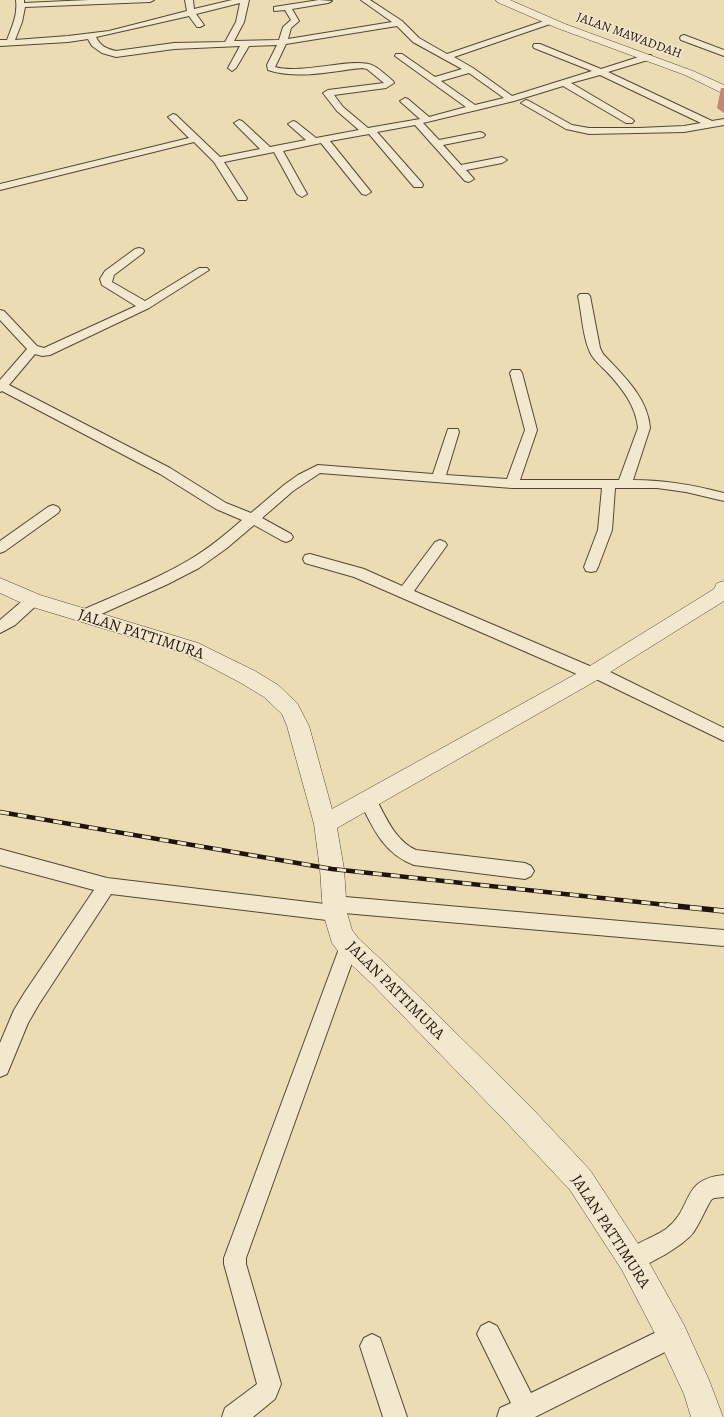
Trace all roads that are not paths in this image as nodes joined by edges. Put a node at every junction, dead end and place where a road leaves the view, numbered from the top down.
1 (150, 0) edge
2 (189, 0) edge
3 (242, 0) edge
4 (245, 0) edge
5 (365, 0) edge
6 (501, 0) edge
7 (328, 1) dead end
8 (302, 2) edge
9 (21, 3) edge
10 (287, 8) junction
11 (276, 9) dead end
12 (191, 13) junction
13 (550, 21) junction
14 (399, 24) junction
15 (200, 25) dead end
16 (91, 36) junction
17 (684, 38) dead end
18 (283, 42) junction
19 (0, 43) edge
20 (10, 43) junction
21 (246, 43) junction
22 (228, 44) junction
23 (537, 46) dead end
24 (724, 53) edge
25 (399, 56) dead end
26 (447, 56) junction
27 (648, 57) junction
28 (232, 68) dead end
29 (312, 70) junction
30 (470, 70) junction
31 (601, 72) junction
32 (434, 80) junction
33 (564, 83) junction
34 (324, 87) junction
35 (724, 90) edge
36 (511, 98) junction
37 (405, 101) dead end
38 (526, 103) dead end
39 (473, 108) junction
40 (173, 116) dead end
41 (427, 120) junction
42 (629, 121) dead end
43 (417, 122) junction
44 (724, 122) edge
45 (239, 123) dead end
46 (293, 124) dead end
47 (710, 124) junction
48 (369, 132) junction
49 (480, 135) dead end
50 (196, 139) junction
51 (324, 140) junction
52 (314, 142) junction
53 (437, 143) junction
54 (272, 150) junction
55 (218, 160) junction
56 (502, 160) dead end
57 (459, 168) junction
58 (470, 179) dead end
59 (418, 185) dead end
60 (0, 188) edge
61 (366, 192) dead end
62 (302, 194) dead end
63 (242, 198) dead end
64 (139, 251) dead end
65 (203, 270) dead end
66 (584, 296) dead end
67 (144, 306) junction
68 (0, 313) edge
69 (32, 349) junction
70 (516, 373) dead end
71 (1, 387) edge
72 (453, 432) dead end
73 (438, 478) junction
74 (625, 483) junction
75 (512, 484) junction
76 (609, 484) junction
77 (724, 497) edge
78 (53, 510) dead end
79 (253, 519) junction
80 (286, 537) dead end
81 (440, 544) dead end
82 (0, 548) edge
83 (310, 559) dead end
84 (590, 567) dead end
85 (0, 585) edge
86 (723, 592) edge
87 (405, 593) junction
88 (33, 600) junction
89 (83, 616) junction
90 (0, 627) edge
91 (594, 673) junction
92 (724, 735) edge
93 (368, 800) junction
94 (325, 824) junction
95 (0, 857) edge
96 (525, 871) dead end
97 (107, 886) junction
98 (334, 908) junction
99 (724, 938) edge
100 (348, 946) junction
101 (0, 1067) edge
102 (724, 1186) edge
103 (632, 1260) junction
104 (489, 1334) dead end
105 (673, 1336) junction
106 (372, 1346) dead end
107 (518, 1413) edge
108 (234, 1417) edge
109 (395, 1417) edge
110 (707, 1417) edge

1 - 9 street
2 - 12 street
3 - 12 street
4 - 22 street
5 - 14 street
6 - 13 street, JALAN MAWADDAH
7 - 8 street
8 - 10 street
9 - 20 street
10 - 11 street
10 - 18 street
12 - 15 street
12 - 16 street
13 - 26 street
13 - 27 street, JALAN MAWADDAH
14 - 18 street
14 - 26 street
16 - 20 street
16 - 22 street
17 - 24 street
18 - 21 street
18 - 29 street
19 - 20 street
21 - 22 street
21 - 28 street
23 - 31 street
25 - 32 street
26 - 30 street
27 - 31 street
27 - 35 street, JALAN MAWADDAH
29 - 34 street
29 - 34 street
30 - 32 street
30 - 36 street
31 - 33 street
31 - 47 street
32 - 39 street
33 - 36 street
33 - 42 street
34 - 48 street
36 - 39 street
37 - 41 street
38 - 47 street
39 - 41 street
40 - 50 street
41 - 43 street
43 - 48 street
43 - 53 street
44 - 47 street
45 - 54 street
46 - 52 street
48 - 51 street
48 - 59 street
49 - 53 street
50 - 55 street
50 - 60 street
51 - 52 street
51 - 61 street
52 - 54 street
53 - 57 street
54 - 55 street
54 - 62 street
55 - 63 street
56 - 57 street
57 - 58 street
64 - 67 street
65 - 67 street
66 - 74 street
67 - 69 street
68 - 69 street
69 - 71 street
70 - 75 street
71 - 79 street
72 - 73 street
73 - 75 street
73 - 79 street
74 - 76 street
74 - 77 street
75 - 76 street
76 - 84 street
78 - 82 street
79 - 80 street
79 - 89 street
81 - 87 street
83 - 87 street
85 - 88 street, JALAN PATTIMURA
86 - 91 street
87 - 91 street
88 - 89 street, JALAN PATTIMURA
88 - 90 street
89 - 94 street, JALAN PATTIMURA
91 - 92 street
91 - 93 street
93 - 94 street
93 - 96 street
94 - 98 street, JALAN PATTIMURA
95 - 97 street
97 - 98 street
97 - 101 street
98 - 99 street
98 - 100 street, JALAN PATTIMURA
100 - 103 street, JALAN PATTIMURA
100 - 108 street
102 - 103 street
103 - 105 street, JALAN PATTIMURA
104 - 107 street
105 - 107 street
105 - 110 street, JALAN PATTIMURA
106 - 109 street

